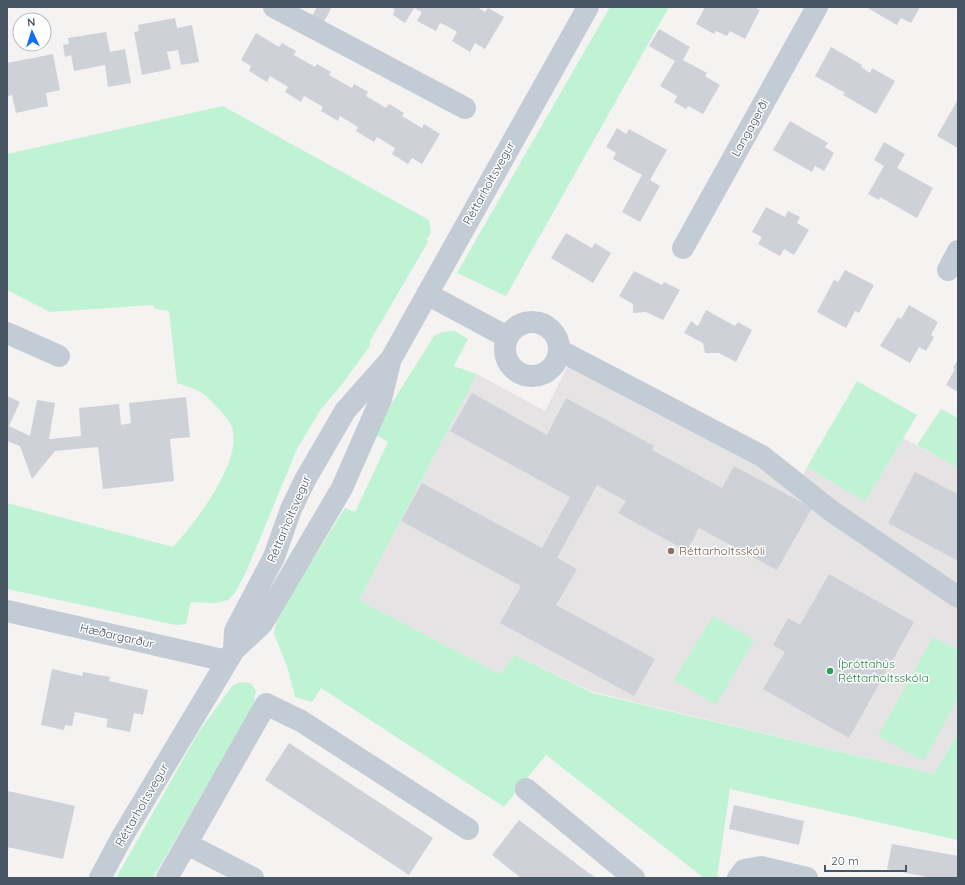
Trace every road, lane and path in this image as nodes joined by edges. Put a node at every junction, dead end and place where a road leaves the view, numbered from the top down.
1 (274, 7) edge
2 (588, 7) edge
3 (817, 7) edge
4 (465, 108) dead end
5 (683, 248) dead end
6 (427, 294) junction
7 (7, 333) edge
8 (507, 337) junction
9 (559, 350) junction
10 (59, 356) dead end
11 (391, 358) junction
12 (958, 597) edge
13 (7, 611) edge
14 (230, 656) junction
15 (526, 789) dead end
16 (468, 829) dead end
17 (187, 844) junction
18 (100, 878) edge
19 (168, 878) edge
20 (253, 878) edge
21 (634, 878) edge
22 (738, 878) edge
23 (807, 878) edge

1 - 4 street
2 - 6 street, Réttarholtsvegur
3 - 5 street, Langagerði
6 - 8 street
6 - 11 street, Réttarholtsvegur
7 - 10 street
8 - 9 street
8 - 9 street
9 - 12 street
11 - 14 street, Réttarholtsvegur
11 - 14 street, Réttarholtsvegur
13 - 14 street, Hæðargarður
14 - 18 street, Réttarholtsvegur
15 - 21 street
16 - 17 street
17 - 19 street
17 - 20 street
22 - 23 street

